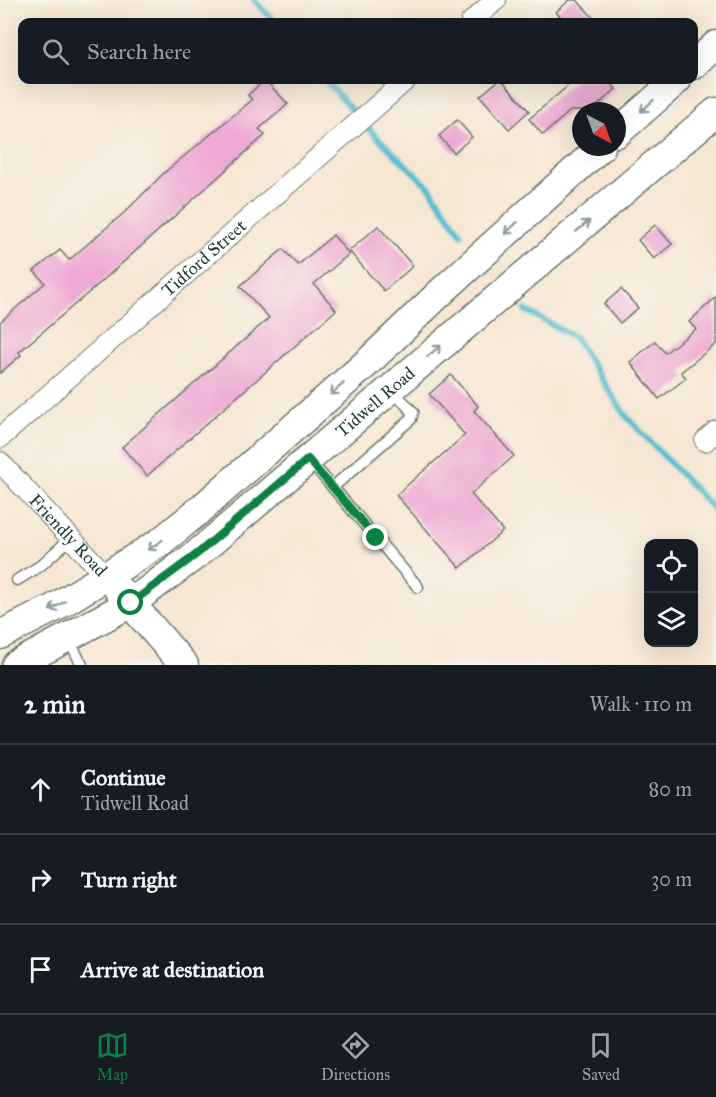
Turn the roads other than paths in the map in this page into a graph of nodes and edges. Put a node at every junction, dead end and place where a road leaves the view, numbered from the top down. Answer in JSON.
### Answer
{"nodes":[{"id":1,"x":496,"y":0,"type":"edge"},
{"id":2,"x":476,"y":18,"type":"edge"},
{"id":3,"x":716,"y":45,"type":"edge"},
{"id":4,"x":698,"y":61,"type":"edge"},
{"id":5,"x":401,"y":84,"type":"edge"},
{"id":6,"x":672,"y":84,"type":"edge"},
{"id":7,"x":716,"y":112,"type":"edge"},
{"id":8,"x":626,"y":125,"type":"edge"},
{"id":9,"x":592,"y":156,"type":"edge"},
{"id":10,"x":367,"y":363,"type":"junction"},
{"id":11,"x":389,"y":388,"type":"junction"},
{"id":12,"x":0,"y":438,"type":"edge"},
{"id":13,"x":308,"y":459,"type":"junction"},
{"id":14,"x":0,"y":462,"type":"edge"},
{"id":15,"x":333,"y":487,"type":"junction"},
{"id":16,"x":71,"y":538,"type":"junction"},
{"id":17,"x":106,"y":576,"type":"junction"},
{"id":18,"x":17,"y":580,"type":"dead end"},
{"id":19,"x":418,"y":587,"type":"dead end"},
{"id":20,"x":131,"y":603,"type":"junction"},
{"id":21,"x":0,"y":635,"type":"edge"},
{"id":22,"x":68,"y":638,"type":"junction"},
{"id":23,"x":16,"y":665,"type":"edge"},
{"id":24,"x":82,"y":665,"type":"edge"},
{"id":25,"x":184,"y":665,"type":"edge"}],
"edges":[{"from":1,"to":2,"type":"street"},
{"from":3,"to":4,"type":"main road"},
{"from":5,"to":12,"type":"street","name":"Tidford Street"},
{"from":6,"to":8,"type":"main road","one_way":true},
{"from":11,"to":7,"type":"main road","name":"Tidwell Road","one_way":true},
{"from":9,"to":10,"type":"main road","name":"Tidwell Road","one_way":true},
{"from":10,"to":11,"type":"main road"},
{"from":10,"to":17,"type":"main road","name":"Tidwell Road","one_way":true},
{"from":11,"to":13,"type":"main road","name":"Tidwell Road"},
{"from":11,"to":15,"type":"lane"},
{"from":13,"to":15,"type":"lane"},
{"from":13,"to":20,"type":"main road","name":"Tidwell Road"},
{"from":14,"to":16,"type":"street","name":"Friendly Road"},
{"from":15,"to":19,"type":"lane"},
{"from":16,"to":17,"type":"street","name":"Friendly Road"},
{"from":16,"to":18,"type":"lane"},
{"from":17,"to":20,"type":"main road","name":"Friendly Road"},
{"from":17,"to":21,"type":"main road","name":"Tidwell Road","one_way":true},
{"from":20,"to":22,"type":"main road","name":"Tidwell Road"},
{"from":20,"to":25,"type":"main road","name":"Friendly Road"},
{"from":22,"to":23,"type":"main road","name":"Tidwell Road"},
{"from":22,"to":24,"type":"lane"}]}
